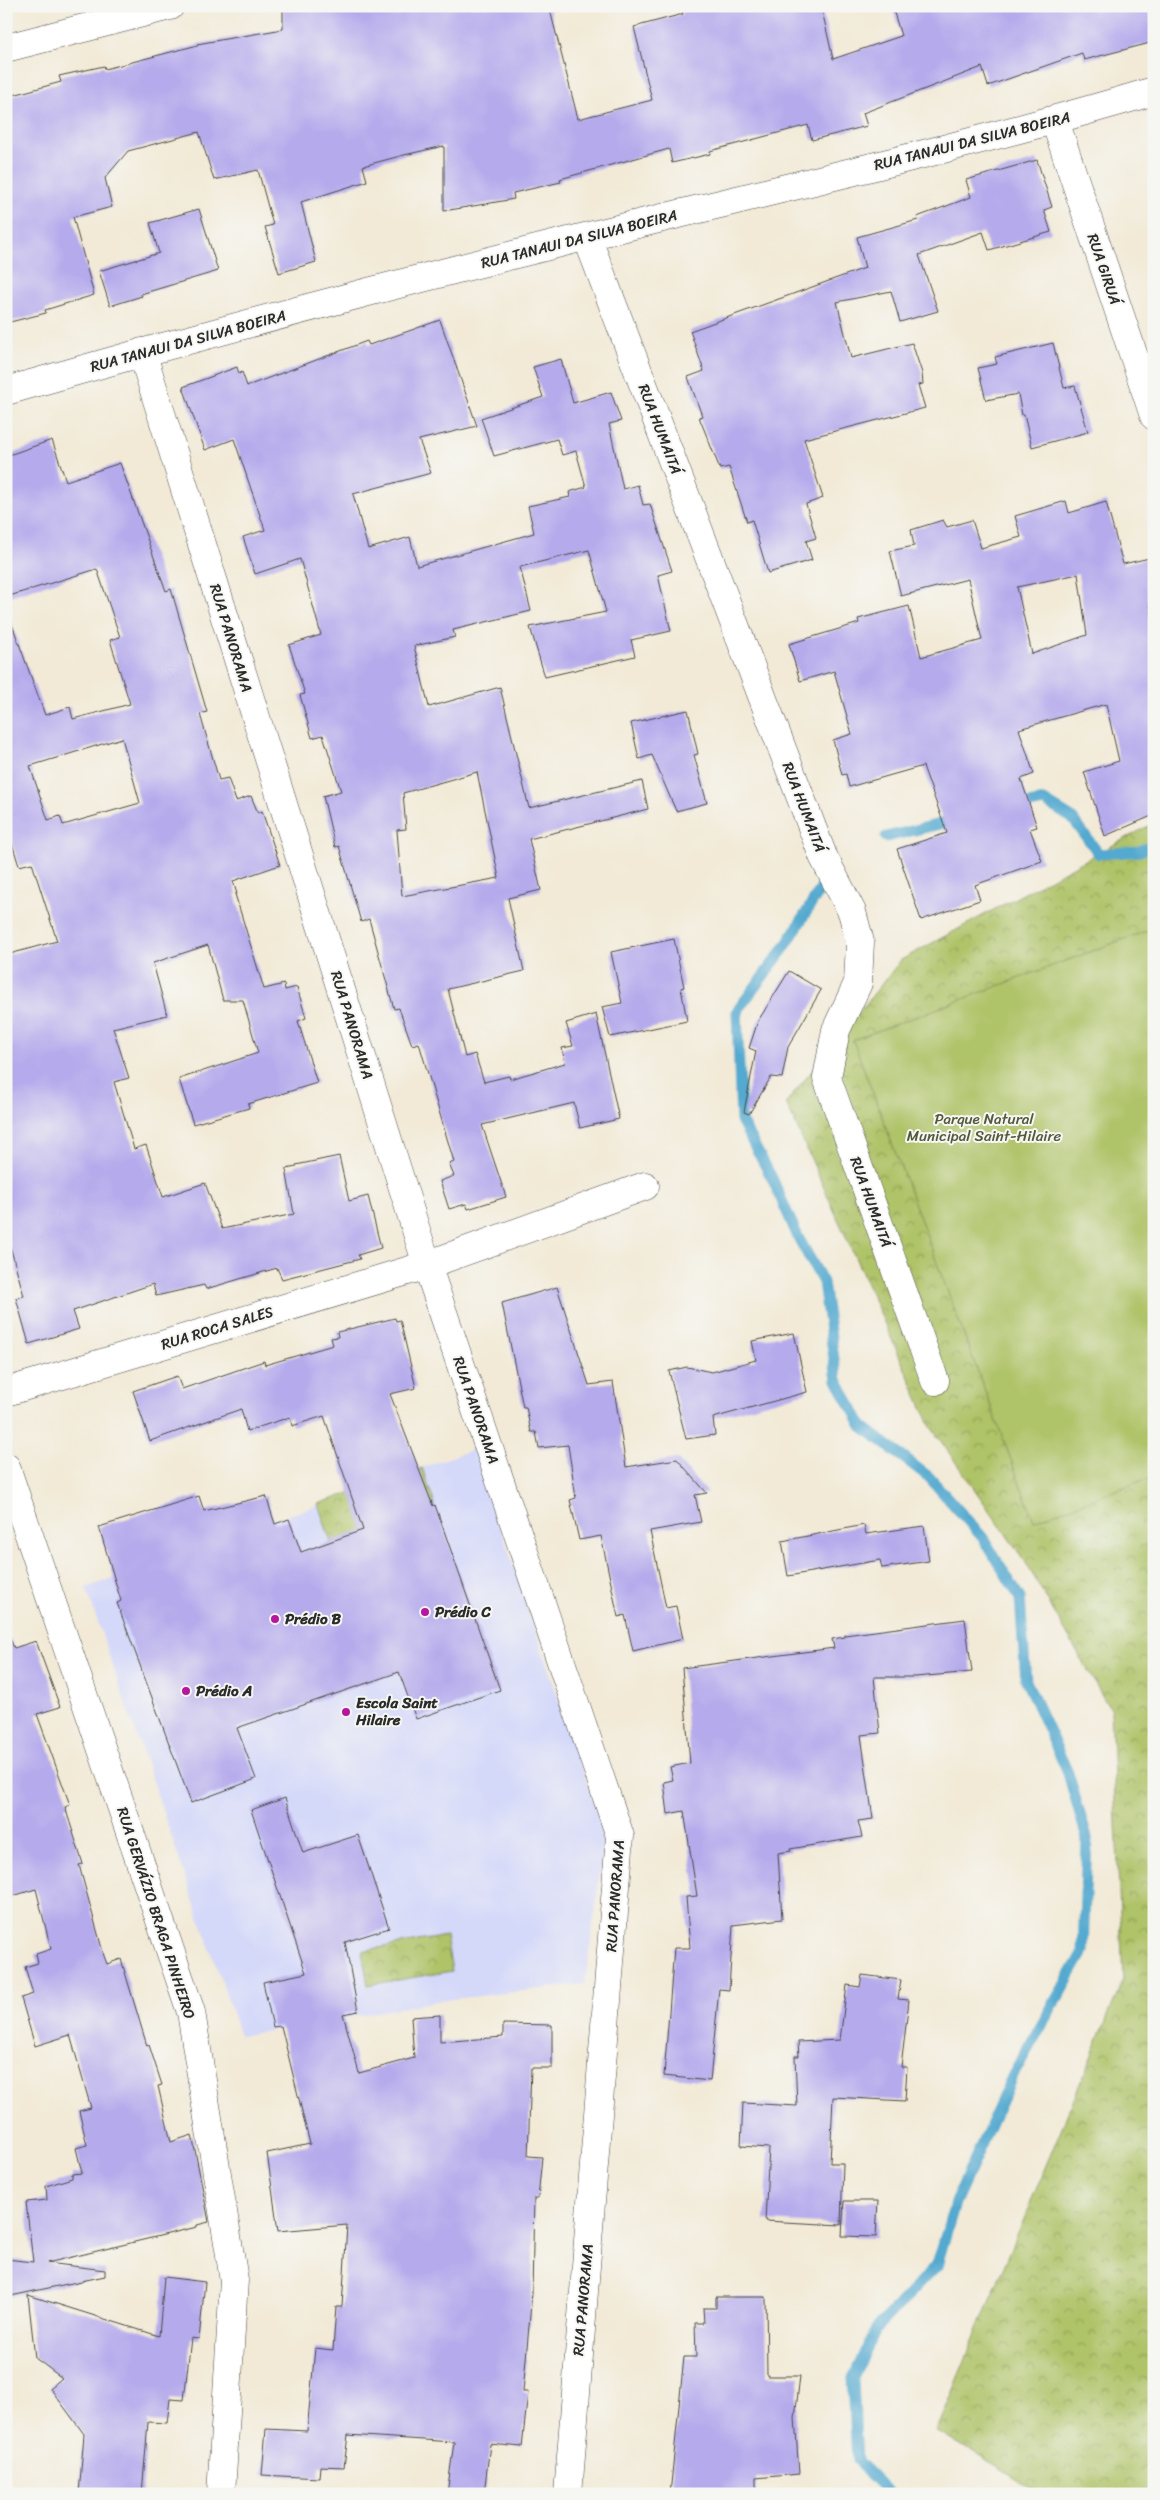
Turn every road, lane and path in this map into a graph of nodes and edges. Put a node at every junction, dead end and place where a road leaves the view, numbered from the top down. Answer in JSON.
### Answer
{"nodes":[{"id":1,"x":170,"y":6,"type":"edge"},
{"id":2,"x":6,"y":48,"type":"edge"},
{"id":3,"x":1154,"y":92,"type":"edge"},
{"id":4,"x":1054,"y":121,"type":"junction"},
{"id":5,"x":587,"y":236,"type":"junction"},
{"id":6,"x":142,"y":352,"type":"junction"},
{"id":7,"x":6,"y":391,"type":"edge"},
{"id":8,"x":1154,"y":416,"type":"edge"},
{"id":9,"x":645,"y":1186,"type":"dead end"},
{"id":10,"x":427,"y":1265,"type":"junction"},
{"id":11,"x":935,"y":1381,"type":"dead end"},
{"id":12,"x":6,"y":1392,"type":"edge"},
{"id":13,"x":6,"y":1467,"type":"edge"},
{"id":14,"x":222,"y":2494,"type":"edge"},
{"id":15,"x":568,"y":2494,"type":"edge"}],
"edges":[{"from":1,"to":2,"type":"street"},
{"from":3,"to":4,"type":"street","name":"RUA TANAUI DA SILVA BOEIRA"},
{"from":4,"to":5,"type":"street","name":"RUA TANAUI DA SILVA BOEIRA"},
{"from":4,"to":8,"type":"street","name":"RUA GIRUÁ"},
{"from":5,"to":6,"type":"street","name":"RUA TANAUI DA SILVA BOEIRA"},
{"from":5,"to":11,"type":"street","name":"RUA HUMAITÁ"},
{"from":6,"to":7,"type":"street","name":"RUA TANAUI DA SILVA BOEIRA"},
{"from":6,"to":10,"type":"street","name":"RUA PANORAMA"},
{"from":9,"to":10,"type":"street","name":"RUA ROCA SALES"},
{"from":10,"to":12,"type":"street","name":"RUA ROCA SALES"},
{"from":10,"to":15,"type":"street","name":"RUA PANORAMA"},
{"from":13,"to":14,"type":"street","name":"RUA GERVÁZIO BRAGA PINHEIRO"}]}
